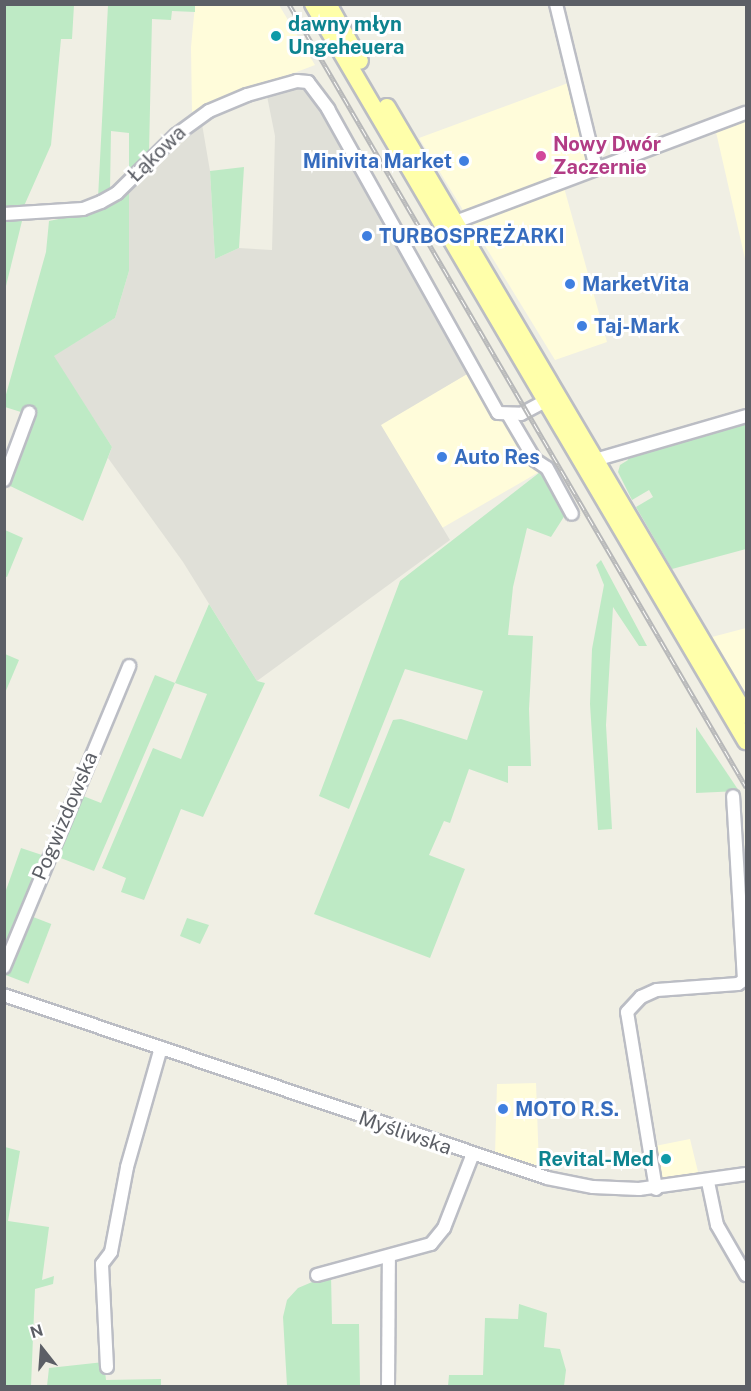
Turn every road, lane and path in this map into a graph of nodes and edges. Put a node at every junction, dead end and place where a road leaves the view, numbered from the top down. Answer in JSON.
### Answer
{"nodes":[{"id":1,"x":313,"y":4,"type":"edge"},
{"id":2,"x":328,"y":4,"type":"edge"},
{"id":3,"x":556,"y":4,"type":"edge"},
{"id":4,"x":354,"y":62,"type":"junction"},
{"id":5,"x":747,"y":113,"type":"edge"},
{"id":6,"x":596,"y":168,"type":"junction"},
{"id":7,"x":4,"y":214,"type":"edge"},
{"id":8,"x":449,"y":225,"type":"junction"},
{"id":9,"x":544,"y":402,"type":"junction"},
{"id":10,"x":29,"y":413,"type":"dead end"},
{"id":11,"x":509,"y":416,"type":"junction"},
{"id":12,"x":747,"y":416,"type":"edge"},
{"id":13,"x":588,"y":462,"type":"junction"},
{"id":14,"x":4,"y":480,"type":"edge"},
{"id":15,"x":572,"y":514,"type":"dead end"},
{"id":16,"x":709,"y":664,"type":"junction"},
{"id":17,"x":129,"y":666,"type":"dead end"},
{"id":18,"x":747,"y":716,"type":"edge"},
{"id":19,"x":747,"y":741,"type":"edge"},
{"id":20,"x":733,"y":796,"type":"dead end"},
{"id":21,"x":4,"y":967,"type":"edge"},
{"id":22,"x":4,"y":995,"type":"edge"},
{"id":23,"x":161,"y":1048,"type":"junction"},
{"id":24,"x":472,"y":1156,"type":"junction"},
{"id":25,"x":747,"y":1174,"type":"edge"},
{"id":26,"x":708,"y":1182,"type":"junction"},
{"id":27,"x":656,"y":1189,"type":"junction"},
{"id":28,"x":389,"y":1257,"type":"junction"},
{"id":29,"x":317,"y":1275,"type":"dead end"},
{"id":30,"x":747,"y":1275,"type":"edge"},
{"id":31,"x":107,"y":1367,"type":"dead end"},
{"id":32,"x":388,"y":1386,"type":"edge"}],
"edges":[{"from":1,"to":4,"type":"main road"},
{"from":2,"to":4,"type":"main road"},
{"from":3,"to":6,"type":"street"},
{"from":4,"to":8,"type":"main road"},
{"from":5,"to":6,"type":"street"},
{"from":6,"to":8,"type":"street"},
{"from":7,"to":11,"type":"street","name":"Łąkowa"},
{"from":8,"to":9,"type":"main road"},
{"from":8,"to":13,"type":"main road"},
{"from":9,"to":11,"type":"street"},
{"from":9,"to":13,"type":"main road"},
{"from":10,"to":14,"type":"street"},
{"from":11,"to":15,"type":"street"},
{"from":12,"to":13,"type":"street"},
{"from":13,"to":16,"type":"main road"},
{"from":16,"to":18,"type":"main road"},
{"from":16,"to":19,"type":"main road"},
{"from":17,"to":21,"type":"street","name":"Pogwizdowska"},
{"from":20,"to":27,"type":"street"},
{"from":22,"to":23,"type":"street","name":"Myśliwska"},
{"from":23,"to":24,"type":"street","name":"Myśliwska"},
{"from":23,"to":31,"type":"street"},
{"from":24,"to":27,"type":"street","name":"Myśliwska"},
{"from":24,"to":28,"type":"street"},
{"from":25,"to":26,"type":"street","name":"Myśliwska"},
{"from":26,"to":27,"type":"street","name":"Myśliwska"},
{"from":26,"to":30,"type":"street"},
{"from":28,"to":29,"type":"street"},
{"from":28,"to":32,"type":"street"}]}
